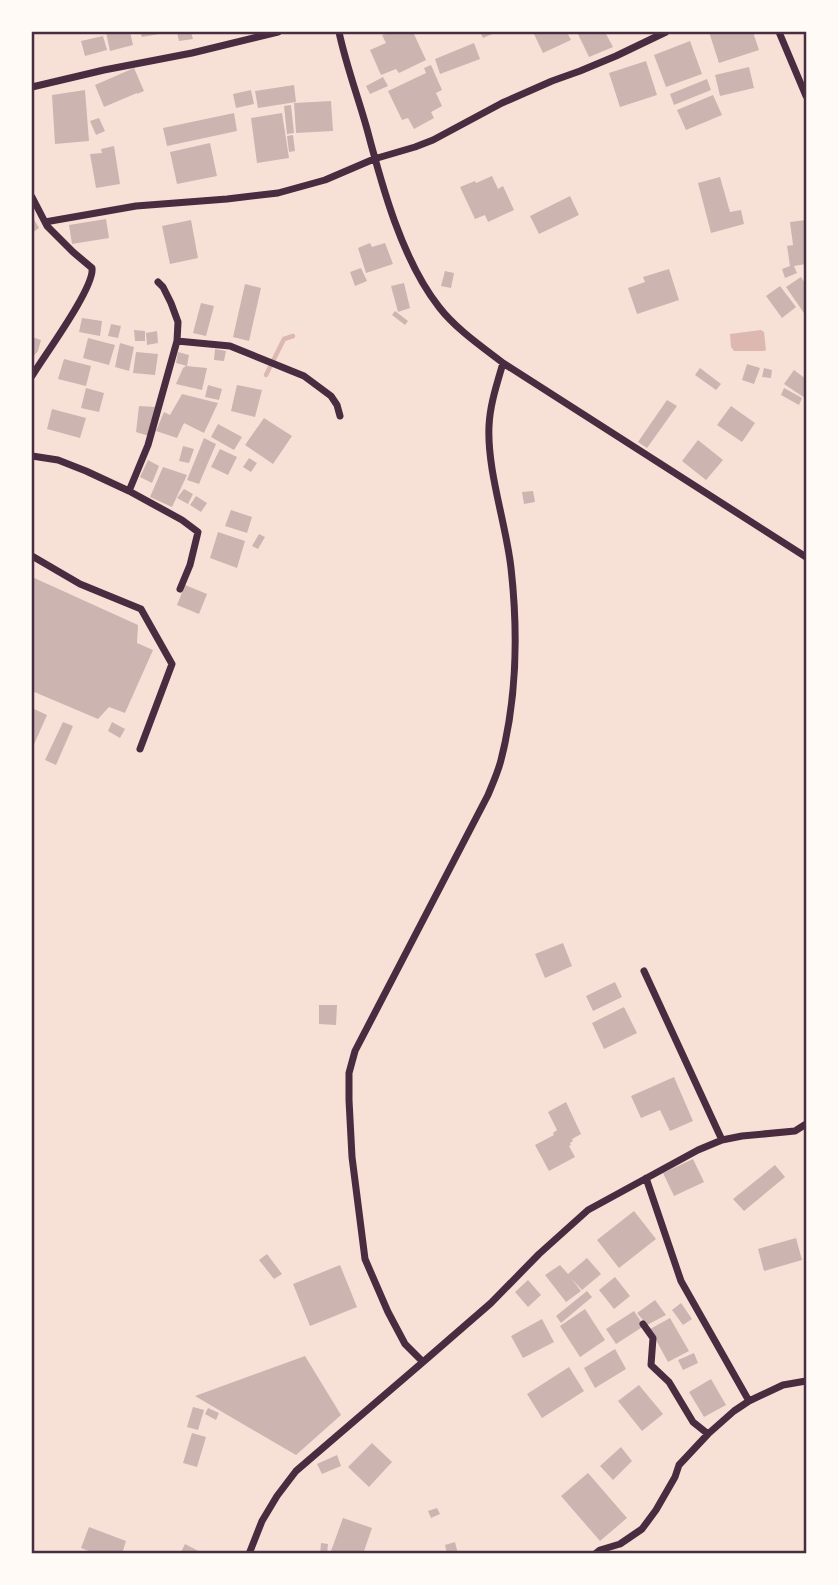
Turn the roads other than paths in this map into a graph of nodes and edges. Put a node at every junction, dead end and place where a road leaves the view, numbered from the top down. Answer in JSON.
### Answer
{"nodes":[{"id":1,"x":278,"y":32,"type":"edge"},
{"id":2,"x":339,"y":32,"type":"edge"},
{"id":3,"x":666,"y":32,"type":"edge"},
{"id":4,"x":779,"y":32,"type":"edge"},
{"id":5,"x":32,"y":87,"type":"edge"},
{"id":6,"x":807,"y":96,"type":"edge"},
{"id":7,"x":374,"y":159,"type":"junction"},
{"id":8,"x":32,"y":197,"type":"edge"},
{"id":9,"x":45,"y":222,"type":"junction"},
{"id":10,"x":158,"y":282,"type":"dead end"},
{"id":11,"x":177,"y":341,"type":"junction"},
{"id":12,"x":503,"y":363,"type":"junction"},
{"id":13,"x":32,"y":376,"type":"edge"},
{"id":14,"x":340,"y":416,"type":"dead end"},
{"id":15,"x":32,"y":456,"type":"edge"},
{"id":16,"x":129,"y":491,"type":"junction"},
{"id":17,"x":32,"y":555,"type":"edge"},
{"id":18,"x":807,"y":557,"type":"edge"},
{"id":19,"x":180,"y":589,"type":"dead end"},
{"id":20,"x":140,"y":749,"type":"dead end"},
{"id":21,"x":644,"y":971,"type":"dead end"},
{"id":22,"x":807,"y":1124,"type":"edge"},
{"id":23,"x":722,"y":1140,"type":"junction"},
{"id":24,"x":646,"y":1178,"type":"junction"},
{"id":25,"x":643,"y":1324,"type":"dead end"},
{"id":26,"x":423,"y":1362,"type":"junction"},
{"id":27,"x":807,"y":1381,"type":"edge"},
{"id":28,"x":749,"y":1401,"type":"junction"},
{"id":29,"x":708,"y":1434,"type":"junction"},
{"id":30,"x":249,"y":1553,"type":"edge"},
{"id":31,"x":595,"y":1553,"type":"edge"}],
"edges":[{"from":1,"to":5,"type":"street"},
{"from":2,"to":7,"type":"street"},
{"from":3,"to":7,"type":"street"},
{"from":4,"to":6,"type":"street"},
{"from":7,"to":9,"type":"street"},
{"from":7,"to":12,"type":"street"},
{"from":8,"to":9,"type":"street"},
{"from":9,"to":13,"type":"street"},
{"from":10,"to":11,"type":"street"},
{"from":11,"to":14,"type":"street"},
{"from":11,"to":16,"type":"street"},
{"from":12,"to":18,"type":"street"},
{"from":12,"to":26,"type":"street"},
{"from":15,"to":16,"type":"street"},
{"from":16,"to":19,"type":"street"},
{"from":17,"to":20,"type":"street"},
{"from":21,"to":23,"type":"street"},
{"from":22,"to":23,"type":"street"},
{"from":23,"to":24,"type":"street"},
{"from":24,"to":26,"type":"street"},
{"from":24,"to":28,"type":"street"},
{"from":25,"to":29,"type":"street"},
{"from":26,"to":30,"type":"street"},
{"from":27,"to":28,"type":"street"},
{"from":28,"to":29,"type":"street"},
{"from":29,"to":31,"type":"street"}]}
